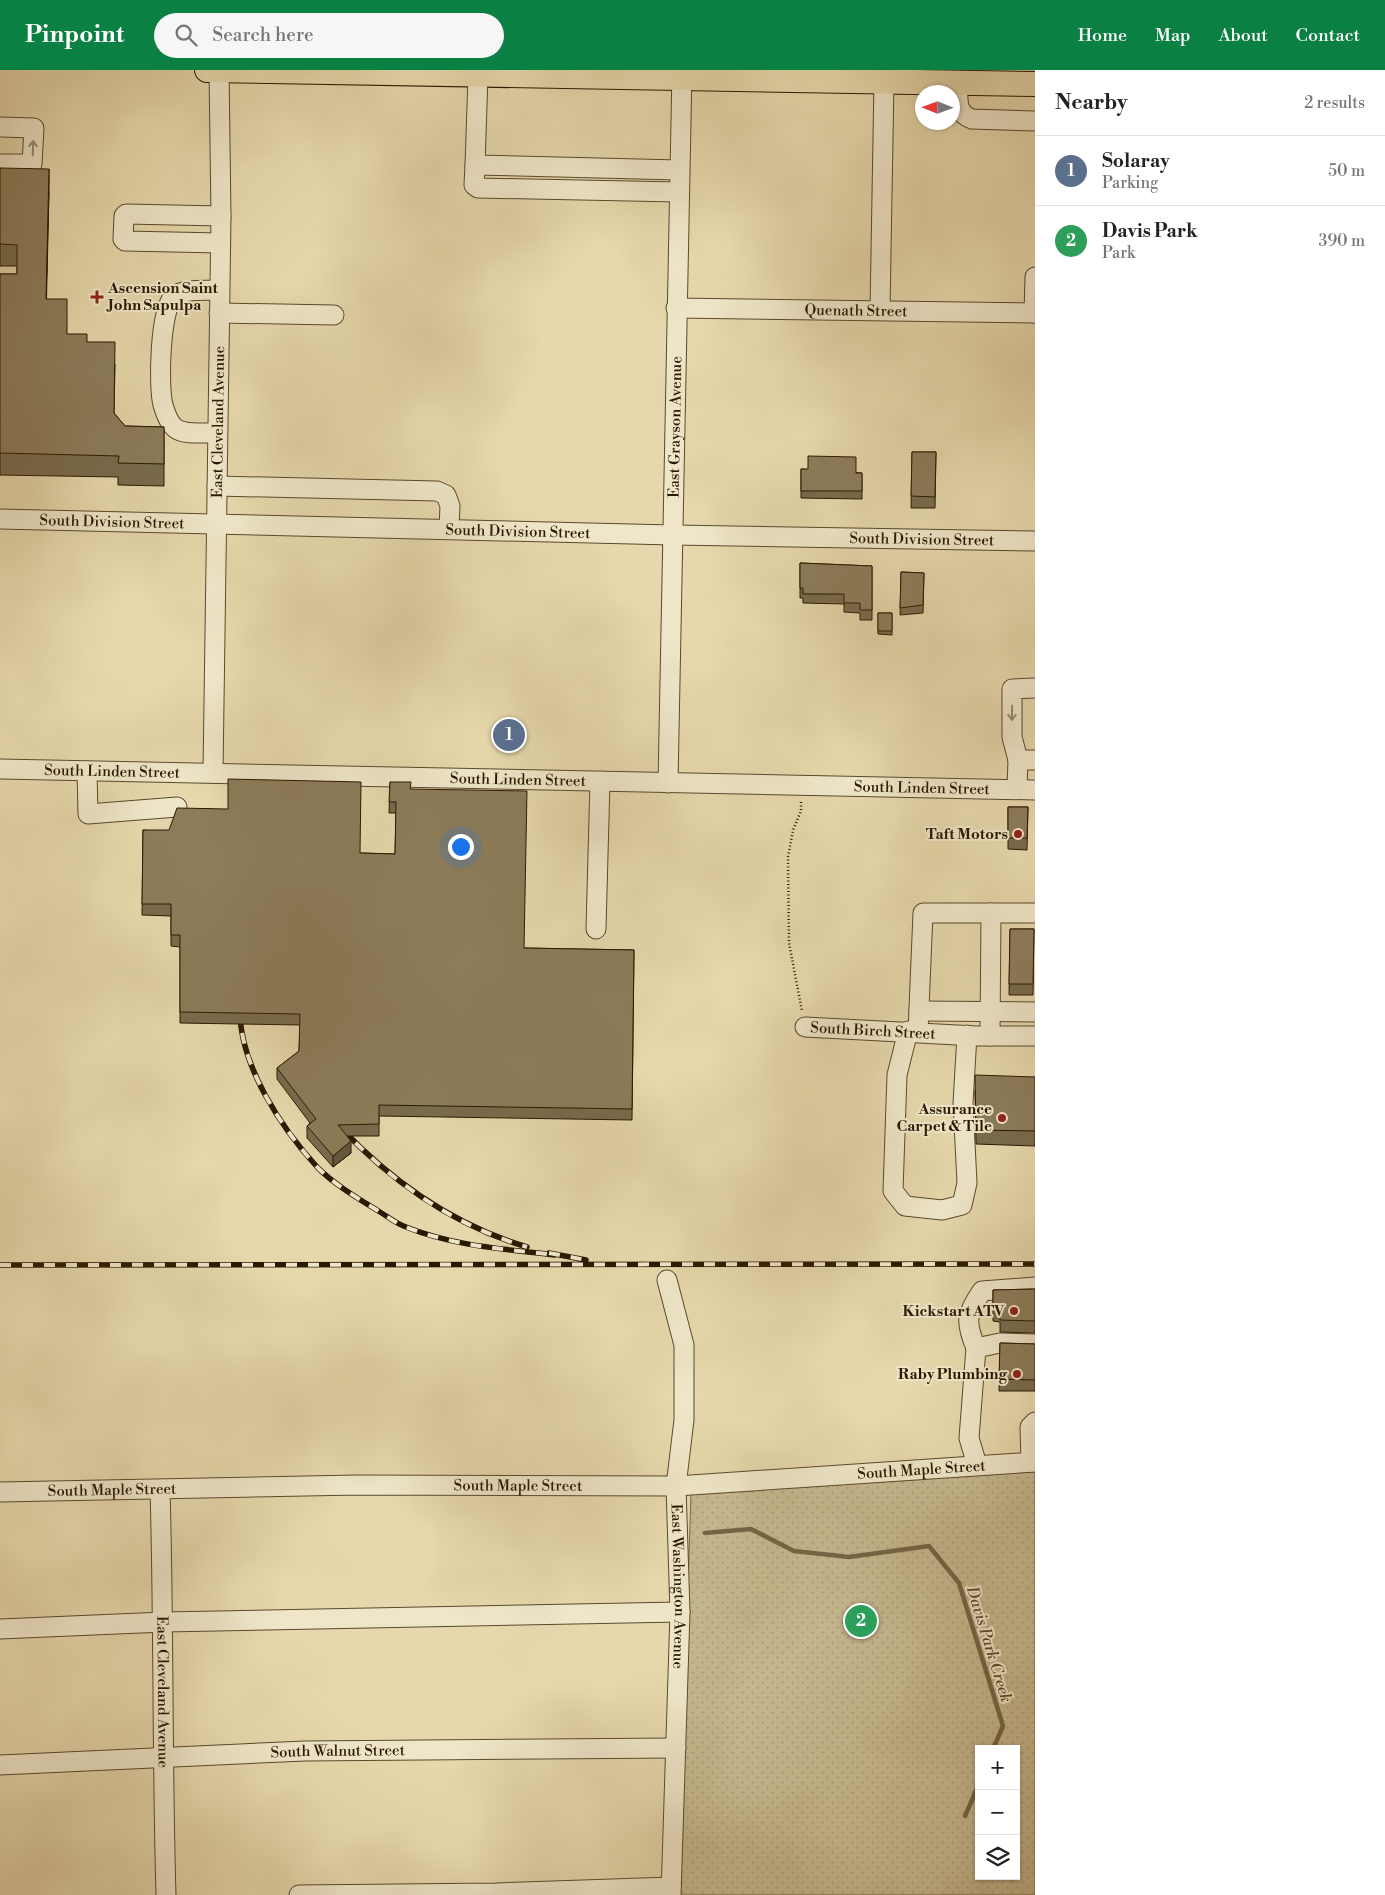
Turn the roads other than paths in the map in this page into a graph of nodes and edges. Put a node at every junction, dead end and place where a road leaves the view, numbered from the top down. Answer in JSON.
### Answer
{"nodes":[{"id":1,"x":207,"y":70,"type":"edge"},
{"id":2,"x":219,"y":70,"type":"edge"},
{"id":3,"x":399,"y":72,"type":"edge"},
{"id":4,"x":437,"y":72,"type":"edge"},
{"id":5,"x":568,"y":74,"type":"edge"},
{"id":6,"x":682,"y":75,"type":"edge"},
{"id":7,"x":766,"y":75,"type":"edge"},
{"id":8,"x":478,"y":76,"type":"junction"},
{"id":9,"x":852,"y":76,"type":"edge"},
{"id":10,"x":985,"y":77,"type":"edge"},
{"id":11,"x":895,"y":78,"type":"edge"},
{"id":12,"x":950,"y":79,"type":"edge"},
{"id":13,"x":1023,"y":79,"type":"edge"},
{"id":14,"x":1035,"y":121,"type":"edge"},
{"id":15,"x":0,"y":128,"type":"edge"},
{"id":16,"x":0,"y":164,"type":"edge"},
{"id":17,"x":475,"y":165,"type":"junction"},
{"id":18,"x":679,"y":170,"type":"junction"},
{"id":19,"x":678,"y":192,"type":"junction"},
{"id":20,"x":221,"y":216,"type":"junction"},
{"id":21,"x":220,"y":243,"type":"junction"},
{"id":22,"x":1035,"y":277,"type":"edge"},
{"id":23,"x":219,"y":290,"type":"junction"},
{"id":24,"x":676,"y":308,"type":"junction"},
{"id":25,"x":880,"y":310,"type":"junction"},
{"id":26,"x":219,"y":313,"type":"junction"},
{"id":27,"x":1035,"y":313,"type":"edge"},
{"id":28,"x":334,"y":316,"type":"dead end"},
{"id":29,"x":217,"y":432,"type":"junction"},
{"id":30,"x":216,"y":486,"type":"junction"},
{"id":31,"x":0,"y":519,"type":"edge"},
{"id":32,"x":216,"y":523,"type":"junction"},
{"id":33,"x":449,"y":528,"type":"junction"},
{"id":34,"x":673,"y":535,"type":"junction"},
{"id":35,"x":1035,"y":541,"type":"edge"},
{"id":36,"x":1035,"y":688,"type":"edge"},
{"id":37,"x":1026,"y":760,"type":"edge"},
{"id":38,"x":0,"y":769,"type":"edge"},
{"id":39,"x":87,"y":771,"type":"junction"},
{"id":40,"x":213,"y":773,"type":"junction"},
{"id":41,"x":600,"y":781,"type":"junction"},
{"id":42,"x":668,"y":783,"type":"junction"},
{"id":43,"x":1026,"y":789,"type":"edge"},
{"id":44,"x":176,"y":807,"type":"edge"},
{"id":45,"x":991,"y":913,"type":"junction"},
{"id":46,"x":1035,"y":913,"type":"edge"},
{"id":47,"x":596,"y":929,"type":"dead end"},
{"id":48,"x":990,"y":1010,"type":"junction"},
{"id":49,"x":919,"y":1011,"type":"junction"},
{"id":50,"x":1035,"y":1012,"type":"edge"},
{"id":51,"x":805,"y":1027,"type":"road end"},
{"id":52,"x":913,"y":1031,"type":"junction"},
{"id":53,"x":967,"y":1035,"type":"junction"},
{"id":54,"x":990,"y":1036,"type":"junction"},
{"id":55,"x":1035,"y":1036,"type":"edge"},
{"id":56,"x":667,"y":1280,"type":"dead end"},
{"id":57,"x":1035,"y":1287,"type":"edge"},
{"id":58,"x":1035,"y":1344,"type":"edge"},
{"id":59,"x":976,"y":1348,"type":"junction"},
{"id":60,"x":1035,"y":1422,"type":"edge"},
{"id":61,"x":1033,"y":1462,"type":"edge"},
{"id":62,"x":977,"y":1465,"type":"junction"},
{"id":63,"x":676,"y":1486,"type":"junction"},
{"id":64,"x":160,"y":1490,"type":"junction"},
{"id":65,"x":0,"y":1492,"type":"edge"},
{"id":66,"x":680,"y":1612,"type":"junction"},
{"id":67,"x":164,"y":1622,"type":"junction"},
{"id":68,"x":0,"y":1629,"type":"edge"},
{"id":69,"x":676,"y":1748,"type":"junction"},
{"id":70,"x":163,"y":1758,"type":"junction"},
{"id":71,"x":0,"y":1765,"type":"edge"},
{"id":72,"x":671,"y":1891,"type":"edge"},
{"id":73,"x":166,"y":1895,"type":"edge"},
{"id":74,"x":299,"y":1895,"type":"edge"}],
"edges":[{"from":1,"to":2,"type":"main road"},
{"from":2,"to":3,"type":"main road"},
{"from":2,"to":20,"type":"street","name":"East Cleveland Avenue"},
{"from":3,"to":4,"type":"main road"},
{"from":4,"to":8,"type":"main road"},
{"from":5,"to":6,"type":"main road"},
{"from":5,"to":8,"type":"main road"},
{"from":6,"to":7,"type":"main road"},
{"from":6,"to":18,"type":"street","name":"East Grayson Avenue"},
{"from":7,"to":9,"type":"main road"},
{"from":8,"to":17,"type":"street"},
{"from":9,"to":11,"type":"main road"},
{"from":10,"to":12,"type":"main road"},
{"from":10,"to":13,"type":"main road"},
{"from":11,"to":12,"type":"main road"},
{"from":11,"to":25,"type":"street"},
{"from":12,"to":14,"type":"street"},
{"from":16,"to":15,"type":"street","one_way":true},
{"from":17,"to":18,"type":"street"},
{"from":17,"to":19,"type":"street"},
{"from":18,"to":19,"type":"street","name":"East Grayson Avenue"},
{"from":19,"to":24,"type":"street","name":"East Grayson Avenue"},
{"from":20,"to":21,"type":"street","name":"East Cleveland Avenue"},
{"from":20,"to":21,"type":"street"},
{"from":21,"to":23,"type":"street","name":"East Cleveland Avenue"},
{"from":22,"to":27,"type":"street"},
{"from":23,"to":26,"type":"street","name":"East Cleveland Avenue"},
{"from":23,"to":29,"type":"street"},
{"from":24,"to":25,"type":"street","name":"Quenath Street"},
{"from":24,"to":34,"type":"street","name":"East Grayson Avenue"},
{"from":25,"to":27,"type":"street","name":"Quenath Street"},
{"from":26,"to":28,"type":"street"},
{"from":26,"to":29,"type":"street","name":"East Cleveland Avenue"},
{"from":29,"to":30,"type":"street","name":"East Cleveland Avenue"},
{"from":30,"to":32,"type":"street","name":"East Cleveland Avenue"},
{"from":30,"to":33,"type":"street"},
{"from":31,"to":32,"type":"street","name":"South Division Street"},
{"from":32,"to":33,"type":"street","name":"South Division Street"},
{"from":32,"to":40,"type":"street","name":"East Cleveland Avenue"},
{"from":33,"to":34,"type":"street","name":"South Division Street"},
{"from":34,"to":35,"type":"street","name":"South Division Street"},
{"from":34,"to":42,"type":"street","name":"East Grayson Avenue"},
{"from":36,"to":37,"type":"street","one_way":true},
{"from":37,"to":43,"type":"street"},
{"from":38,"to":39,"type":"street","name":"South Linden Street"},
{"from":39,"to":40,"type":"street","name":"South Linden Street"},
{"from":39,"to":44,"type":"street"},
{"from":40,"to":41,"type":"street","name":"South Linden Street"},
{"from":41,"to":42,"type":"street","name":"South Linden Street"},
{"from":41,"to":47,"type":"street"},
{"from":42,"to":43,"type":"street","name":"South Linden Street"},
{"from":45,"to":46,"type":"street"},
{"from":45,"to":48,"type":"street"},
{"from":45,"to":49,"type":"street"},
{"from":48,"to":49,"type":"street"},
{"from":48,"to":50,"type":"street"},
{"from":48,"to":54,"type":"street"},
{"from":49,"to":52,"type":"street"},
{"from":51,"to":52,"type":"street","name":"South Birch Street"},
{"from":52,"to":53,"type":"street","name":"South Birch Street"},
{"from":52,"to":53,"type":"street"},
{"from":53,"to":54,"type":"street","name":"South Birch Street"},
{"from":54,"to":55,"type":"street","name":"South Birch Street"},
{"from":56,"to":63,"type":"street","name":"East Washington Avenue"},
{"from":57,"to":59,"type":"street"},
{"from":58,"to":59,"type":"street"},
{"from":59,"to":62,"type":"street"},
{"from":60,"to":61,"type":"street"},
{"from":61,"to":62,"type":"street","name":"South Maple Street"},
{"from":62,"to":63,"type":"street","name":"South Maple Street"},
{"from":63,"to":64,"type":"street","name":"South Maple Street"},
{"from":63,"to":66,"type":"street","name":"East Washington Avenue"},
{"from":64,"to":65,"type":"street","name":"South Maple Street"},
{"from":64,"to":67,"type":"street","name":"East Cleveland Avenue"},
{"from":66,"to":67,"type":"street"},
{"from":66,"to":69,"type":"street","name":"East Washington Avenue"},
{"from":67,"to":68,"type":"street"},
{"from":67,"to":70,"type":"street","name":"East Cleveland Avenue"},
{"from":69,"to":70,"type":"street","name":"South Walnut Street"},
{"from":69,"to":72,"type":"street","name":"East Washington Avenue"},
{"from":70,"to":71,"type":"street","name":"South Walnut Street"},
{"from":70,"to":73,"type":"street","name":"East Cleveland Avenue"},
{"from":72,"to":74,"type":"street"}]}
